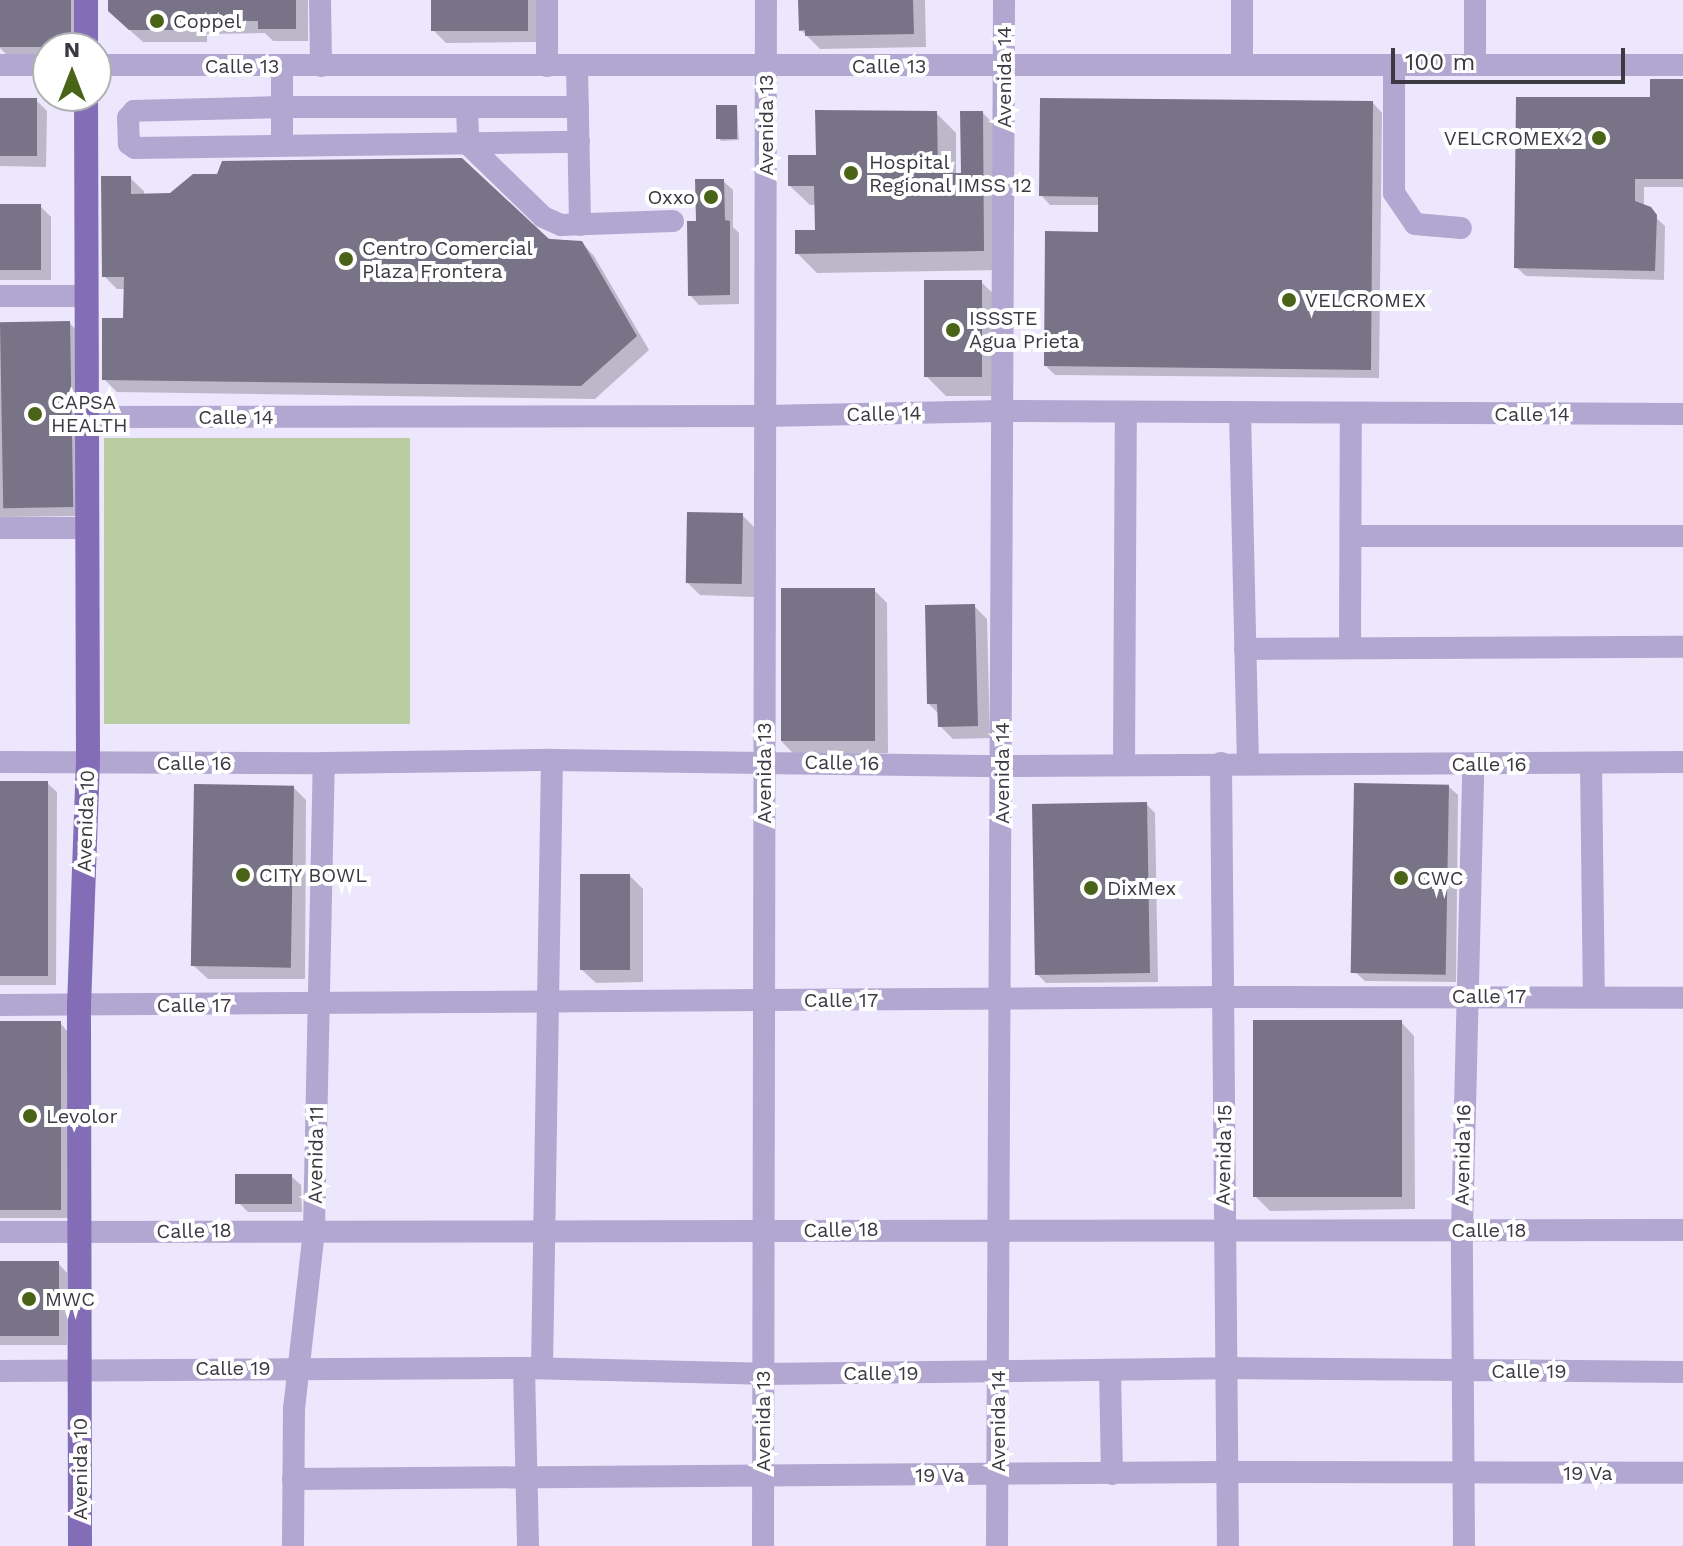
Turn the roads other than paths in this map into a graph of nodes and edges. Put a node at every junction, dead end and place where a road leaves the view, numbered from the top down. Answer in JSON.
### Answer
{"nodes":[{"id":1,"x":86,"y":0,"type":"edge"},
{"id":2,"x":320,"y":0,"type":"edge"},
{"id":3,"x":547,"y":0,"type":"edge"},
{"id":4,"x":766,"y":0,"type":"edge"},
{"id":5,"x":1004,"y":0,"type":"edge"},
{"id":6,"x":1242,"y":0,"type":"edge"},
{"id":7,"x":1475,"y":0,"type":"edge"},
{"id":8,"x":86,"y":32,"type":"edge"},
{"id":9,"x":0,"y":65,"type":"edge"},
{"id":10,"x":32,"y":65,"type":"edge"},
{"id":11,"x":112,"y":65,"type":"edge"},
{"id":12,"x":1242,"y":65,"type":"junction"},
{"id":13,"x":1394,"y":65,"type":"junction"},
{"id":14,"x":1475,"y":65,"type":"junction"},
{"id":15,"x":1683,"y":65,"type":"edge"},
{"id":16,"x":282,"y":66,"type":"junction"},
{"id":17,"x":321,"y":66,"type":"junction"},
{"id":18,"x":547,"y":66,"type":"junction"},
{"id":19,"x":577,"y":66,"type":"junction"},
{"id":20,"x":767,"y":66,"type":"junction"},
{"id":21,"x":1004,"y":66,"type":"junction"},
{"id":22,"x":282,"y":107,"type":"junction"},
{"id":23,"x":467,"y":107,"type":"junction"},
{"id":24,"x":578,"y":107,"type":"junction"},
{"id":25,"x":86,"y":112,"type":"edge"},
{"id":26,"x":579,"y":142,"type":"junction"},
{"id":27,"x":282,"y":144,"type":"junction"},
{"id":28,"x":468,"y":144,"type":"junction"},
{"id":29,"x":673,"y":221,"type":"dead end"},
{"id":30,"x":580,"y":225,"type":"junction"},
{"id":31,"x":1461,"y":228,"type":"dead end"},
{"id":32,"x":0,"y":296,"type":"edge"},
{"id":33,"x":85,"y":296,"type":"junction"},
{"id":34,"x":1002,"y":411,"type":"junction"},
{"id":35,"x":1126,"y":412,"type":"junction"},
{"id":36,"x":1240,"y":412,"type":"junction"},
{"id":37,"x":1351,"y":413,"type":"junction"},
{"id":38,"x":1683,"y":414,"type":"edge"},
{"id":39,"x":765,"y":416,"type":"junction"},
{"id":40,"x":85,"y":417,"type":"junction"},
{"id":41,"x":0,"y":528,"type":"edge"},
{"id":42,"x":86,"y":528,"type":"junction"},
{"id":43,"x":1351,"y":536,"type":"junction"},
{"id":44,"x":1683,"y":536,"type":"edge"},
{"id":45,"x":1683,"y":647,"type":"edge"},
{"id":46,"x":1350,"y":648,"type":"junction"},
{"id":47,"x":1245,"y":649,"type":"junction"},
{"id":48,"x":552,"y":760,"type":"junction"},
{"id":49,"x":0,"y":762,"type":"edge"},
{"id":50,"x":88,"y":762,"type":"junction"},
{"id":51,"x":764,"y":762,"type":"junction"},
{"id":52,"x":1248,"y":762,"type":"junction"},
{"id":53,"x":1683,"y":762,"type":"edge"},
{"id":54,"x":324,"y":763,"type":"junction"},
{"id":55,"x":1221,"y":763,"type":"junction"},
{"id":56,"x":1591,"y":763,"type":"junction"},
{"id":57,"x":1473,"y":764,"type":"junction"},
{"id":58,"x":1124,"y":765,"type":"junction"},
{"id":59,"x":1002,"y":766,"type":"junction"},
{"id":60,"x":1466,"y":996,"type":"junction"},
{"id":61,"x":1226,"y":997,"type":"junction"},
{"id":62,"x":1594,"y":997,"type":"junction"},
{"id":63,"x":1683,"y":998,"type":"edge"},
{"id":64,"x":1000,"y":999,"type":"junction"},
{"id":65,"x":764,"y":1001,"type":"junction"},
{"id":66,"x":550,"y":1004,"type":"junction"},
{"id":67,"x":0,"y":1005,"type":"edge"},
{"id":68,"x":320,"y":1005,"type":"junction"},
{"id":69,"x":79,"y":1006,"type":"junction"},
{"id":70,"x":999,"y":1228,"type":"junction"},
{"id":71,"x":1223,"y":1228,"type":"junction"},
{"id":72,"x":314,"y":1230,"type":"junction"},
{"id":73,"x":545,"y":1230,"type":"junction"},
{"id":74,"x":1462,"y":1230,"type":"junction"},
{"id":75,"x":1683,"y":1230,"type":"edge"},
{"id":76,"x":763,"y":1231,"type":"junction"},
{"id":77,"x":0,"y":1232,"type":"edge"},
{"id":78,"x":78,"y":1232,"type":"junction"},
{"id":79,"x":298,"y":1368,"type":"junction"},
{"id":80,"x":533,"y":1368,"type":"junction"},
{"id":81,"x":1226,"y":1368,"type":"junction"},
{"id":82,"x":79,"y":1369,"type":"junction"},
{"id":83,"x":1110,"y":1370,"type":"junction"},
{"id":84,"x":0,"y":1371,"type":"edge"},
{"id":85,"x":1462,"y":1371,"type":"junction"},
{"id":86,"x":1683,"y":1372,"type":"edge"},
{"id":87,"x":998,"y":1373,"type":"junction"},
{"id":88,"x":763,"y":1374,"type":"junction"},
{"id":89,"x":1227,"y":1472,"type":"junction"},
{"id":90,"x":1683,"y":1473,"type":"edge"},
{"id":91,"x":1112,"y":1474,"type":"junction"},
{"id":92,"x":1464,"y":1474,"type":"junction"},
{"id":93,"x":998,"y":1475,"type":"junction"},
{"id":94,"x":763,"y":1477,"type":"junction"},
{"id":95,"x":293,"y":1479,"type":"junction"},
{"id":96,"x":526,"y":1479,"type":"junction"},
{"id":97,"x":80,"y":1546,"type":"edge"},
{"id":98,"x":293,"y":1546,"type":"edge"},
{"id":99,"x":528,"y":1546,"type":"edge"},
{"id":100,"x":763,"y":1546,"type":"edge"},
{"id":101,"x":997,"y":1546,"type":"edge"},
{"id":102,"x":1228,"y":1546,"type":"edge"},
{"id":103,"x":1464,"y":1546,"type":"edge"}],
"edges":[{"from":1,"to":8,"type":"main road"},
{"from":2,"to":17,"type":"street"},
{"from":3,"to":18,"type":"street"},
{"from":4,"to":20,"type":"street","name":"Avenida 13"},
{"from":5,"to":21,"type":"street","name":"Avenida 14"},
{"from":6,"to":12,"type":"street"},
{"from":7,"to":14,"type":"street"},
{"from":9,"to":10,"type":"street"},
{"from":11,"to":16,"type":"street","name":"Calle 13"},
{"from":12,"to":13,"type":"street","name":"Calle 13"},
{"from":12,"to":21,"type":"street","name":"Calle 13"},
{"from":13,"to":14,"type":"street","name":"Calle 13"},
{"from":13,"to":31,"type":"street"},
{"from":14,"to":15,"type":"street","name":"Calle 13"},
{"from":16,"to":17,"type":"street","name":"Calle 13"},
{"from":16,"to":22,"type":"street"},
{"from":17,"to":18,"type":"street","name":"Calle 13"},
{"from":18,"to":19,"type":"street","name":"Calle 13"},
{"from":19,"to":20,"type":"street","name":"Calle 13"},
{"from":19,"to":24,"type":"street"},
{"from":20,"to":21,"type":"street","name":"Calle 13"},
{"from":20,"to":39,"type":"street","name":"Avenida 13"},
{"from":21,"to":34,"type":"street","name":"Avenida 14"},
{"from":22,"to":23,"type":"street"},
{"from":22,"to":27,"type":"street"},
{"from":22,"to":27,"type":"street"},
{"from":23,"to":24,"type":"street"},
{"from":23,"to":28,"type":"street"},
{"from":24,"to":26,"type":"street"},
{"from":25,"to":33,"type":"main road","name":"Avenida 10"},
{"from":26,"to":28,"type":"street"},
{"from":26,"to":30,"type":"street"},
{"from":27,"to":28,"type":"street"},
{"from":28,"to":30,"type":"street"},
{"from":29,"to":30,"type":"street"},
{"from":32,"to":33,"type":"street"},
{"from":33,"to":40,"type":"main road","name":"Avenida 10"},
{"from":34,"to":35,"type":"street","name":"Calle 14"},
{"from":34,"to":39,"type":"street","name":"Calle 14"},
{"from":34,"to":59,"type":"street","name":"Avenida 14"},
{"from":35,"to":36,"type":"street","name":"Calle 14"},
{"from":35,"to":58,"type":"street"},
{"from":36,"to":37,"type":"street","name":"Calle 14"},
{"from":36,"to":47,"type":"street"},
{"from":37,"to":38,"type":"street","name":"Calle 14"},
{"from":37,"to":43,"type":"street"},
{"from":39,"to":40,"type":"street","name":"Calle 14"},
{"from":39,"to":51,"type":"street","name":"Avenida 13"},
{"from":40,"to":42,"type":"main road","name":"Avenida 10"},
{"from":41,"to":42,"type":"street"},
{"from":42,"to":50,"type":"main road","name":"Avenida 10"},
{"from":43,"to":44,"type":"street"},
{"from":43,"to":46,"type":"street"},
{"from":45,"to":46,"type":"street"},
{"from":46,"to":47,"type":"street"},
{"from":47,"to":52,"type":"street"},
{"from":48,"to":51,"type":"street","name":"Calle 16"},
{"from":48,"to":54,"type":"street","name":"Calle 16"},
{"from":48,"to":66,"type":"street"},
{"from":49,"to":50,"type":"street","name":"Calle 16"},
{"from":50,"to":54,"type":"street","name":"Calle 16"},
{"from":50,"to":69,"type":"main road","name":"Avenida 10"},
{"from":51,"to":59,"type":"street","name":"Calle 16"},
{"from":51,"to":65,"type":"street","name":"Avenida 13"},
{"from":52,"to":55,"type":"street","name":"Calle 16"},
{"from":52,"to":57,"type":"street","name":"Calle 16"},
{"from":53,"to":56,"type":"street","name":"Calle 16"},
{"from":54,"to":68,"type":"street","name":"Avenida 11"},
{"from":55,"to":58,"type":"street","name":"Calle 16"},
{"from":55,"to":61,"type":"street","name":"Avenida 15"},
{"from":56,"to":57,"type":"street","name":"Calle 16"},
{"from":56,"to":62,"type":"street"},
{"from":57,"to":60,"type":"street","name":"Avenida 16"},
{"from":58,"to":59,"type":"street","name":"Calle 16"},
{"from":59,"to":64,"type":"street","name":"Avenida 14"},
{"from":60,"to":61,"type":"street","name":"Calle 17"},
{"from":60,"to":62,"type":"street","name":"Calle 17"},
{"from":60,"to":74,"type":"street","name":"Avenida 16"},
{"from":61,"to":64,"type":"street","name":"Calle 17"},
{"from":61,"to":71,"type":"street","name":"Avenida 15"},
{"from":62,"to":63,"type":"street","name":"Calle 17"},
{"from":64,"to":65,"type":"street","name":"Calle 17"},
{"from":64,"to":70,"type":"street","name":"Avenida 14"},
{"from":65,"to":66,"type":"street","name":"Calle 17"},
{"from":65,"to":76,"type":"street","name":"Avenida 13"},
{"from":66,"to":68,"type":"street","name":"Calle 17"},
{"from":66,"to":73,"type":"street"},
{"from":67,"to":69,"type":"street","name":"Calle 17"},
{"from":68,"to":69,"type":"street","name":"Calle 17"},
{"from":68,"to":72,"type":"street","name":"Avenida 11"},
{"from":69,"to":78,"type":"main road","name":"Avenida 10"},
{"from":70,"to":71,"type":"street","name":"Calle 18"},
{"from":70,"to":76,"type":"street","name":"Calle 18"},
{"from":70,"to":87,"type":"street","name":"Avenida 14"},
{"from":71,"to":74,"type":"street","name":"Calle 18"},
{"from":71,"to":81,"type":"street","name":"Avenida 15"},
{"from":72,"to":73,"type":"street","name":"Calle 18"},
{"from":72,"to":78,"type":"street","name":"Calle 18"},
{"from":72,"to":79,"type":"street","name":"Avenida 11"},
{"from":73,"to":76,"type":"street","name":"Calle 18"},
{"from":73,"to":80,"type":"street"},
{"from":74,"to":75,"type":"street","name":"Calle 18"},
{"from":74,"to":85,"type":"street","name":"Avenida 16"},
{"from":76,"to":88,"type":"street","name":"Avenida 13"},
{"from":77,"to":78,"type":"street","name":"Calle 18"},
{"from":78,"to":82,"type":"main road","name":"Avenida 10"},
{"from":79,"to":80,"type":"street","name":"Calle 19"},
{"from":79,"to":82,"type":"street","name":"Calle 19"},
{"from":79,"to":95,"type":"street","name":"Avenida 11"},
{"from":80,"to":88,"type":"street","name":"Calle 19"},
{"from":80,"to":96,"type":"street"},
{"from":81,"to":83,"type":"street","name":"Calle 19"},
{"from":81,"to":85,"type":"street","name":"Calle 19"},
{"from":81,"to":89,"type":"street","name":"Avenida 15"},
{"from":82,"to":84,"type":"street","name":"Calle 19"},
{"from":82,"to":97,"type":"main road","name":"Avenida 10"},
{"from":83,"to":87,"type":"street","name":"Calle 19"},
{"from":83,"to":91,"type":"street"},
{"from":85,"to":86,"type":"street","name":"Calle 19"},
{"from":85,"to":92,"type":"street","name":"Avenida 16"},
{"from":87,"to":88,"type":"street","name":"Calle 19"},
{"from":87,"to":93,"type":"street","name":"Avenida 14"},
{"from":88,"to":94,"type":"street","name":"Avenida 13"},
{"from":89,"to":91,"type":"street","name":"19 Va"},
{"from":89,"to":92,"type":"street","name":"19 Va"},
{"from":89,"to":102,"type":"street","name":"Avenida 15"},
{"from":90,"to":92,"type":"street","name":"19 Va"},
{"from":91,"to":93,"type":"street","name":"19 Va"},
{"from":92,"to":103,"type":"street","name":"Avenida 16"},
{"from":93,"to":94,"type":"street","name":"19 Va"},
{"from":93,"to":101,"type":"street","name":"Avenida 14"},
{"from":94,"to":96,"type":"street","name":"19 Va"},
{"from":94,"to":100,"type":"street","name":"Avenida 13"},
{"from":95,"to":96,"type":"street","name":"19 Va"},
{"from":95,"to":98,"type":"street","name":"Avenida 11"},
{"from":96,"to":99,"type":"street"}]}
